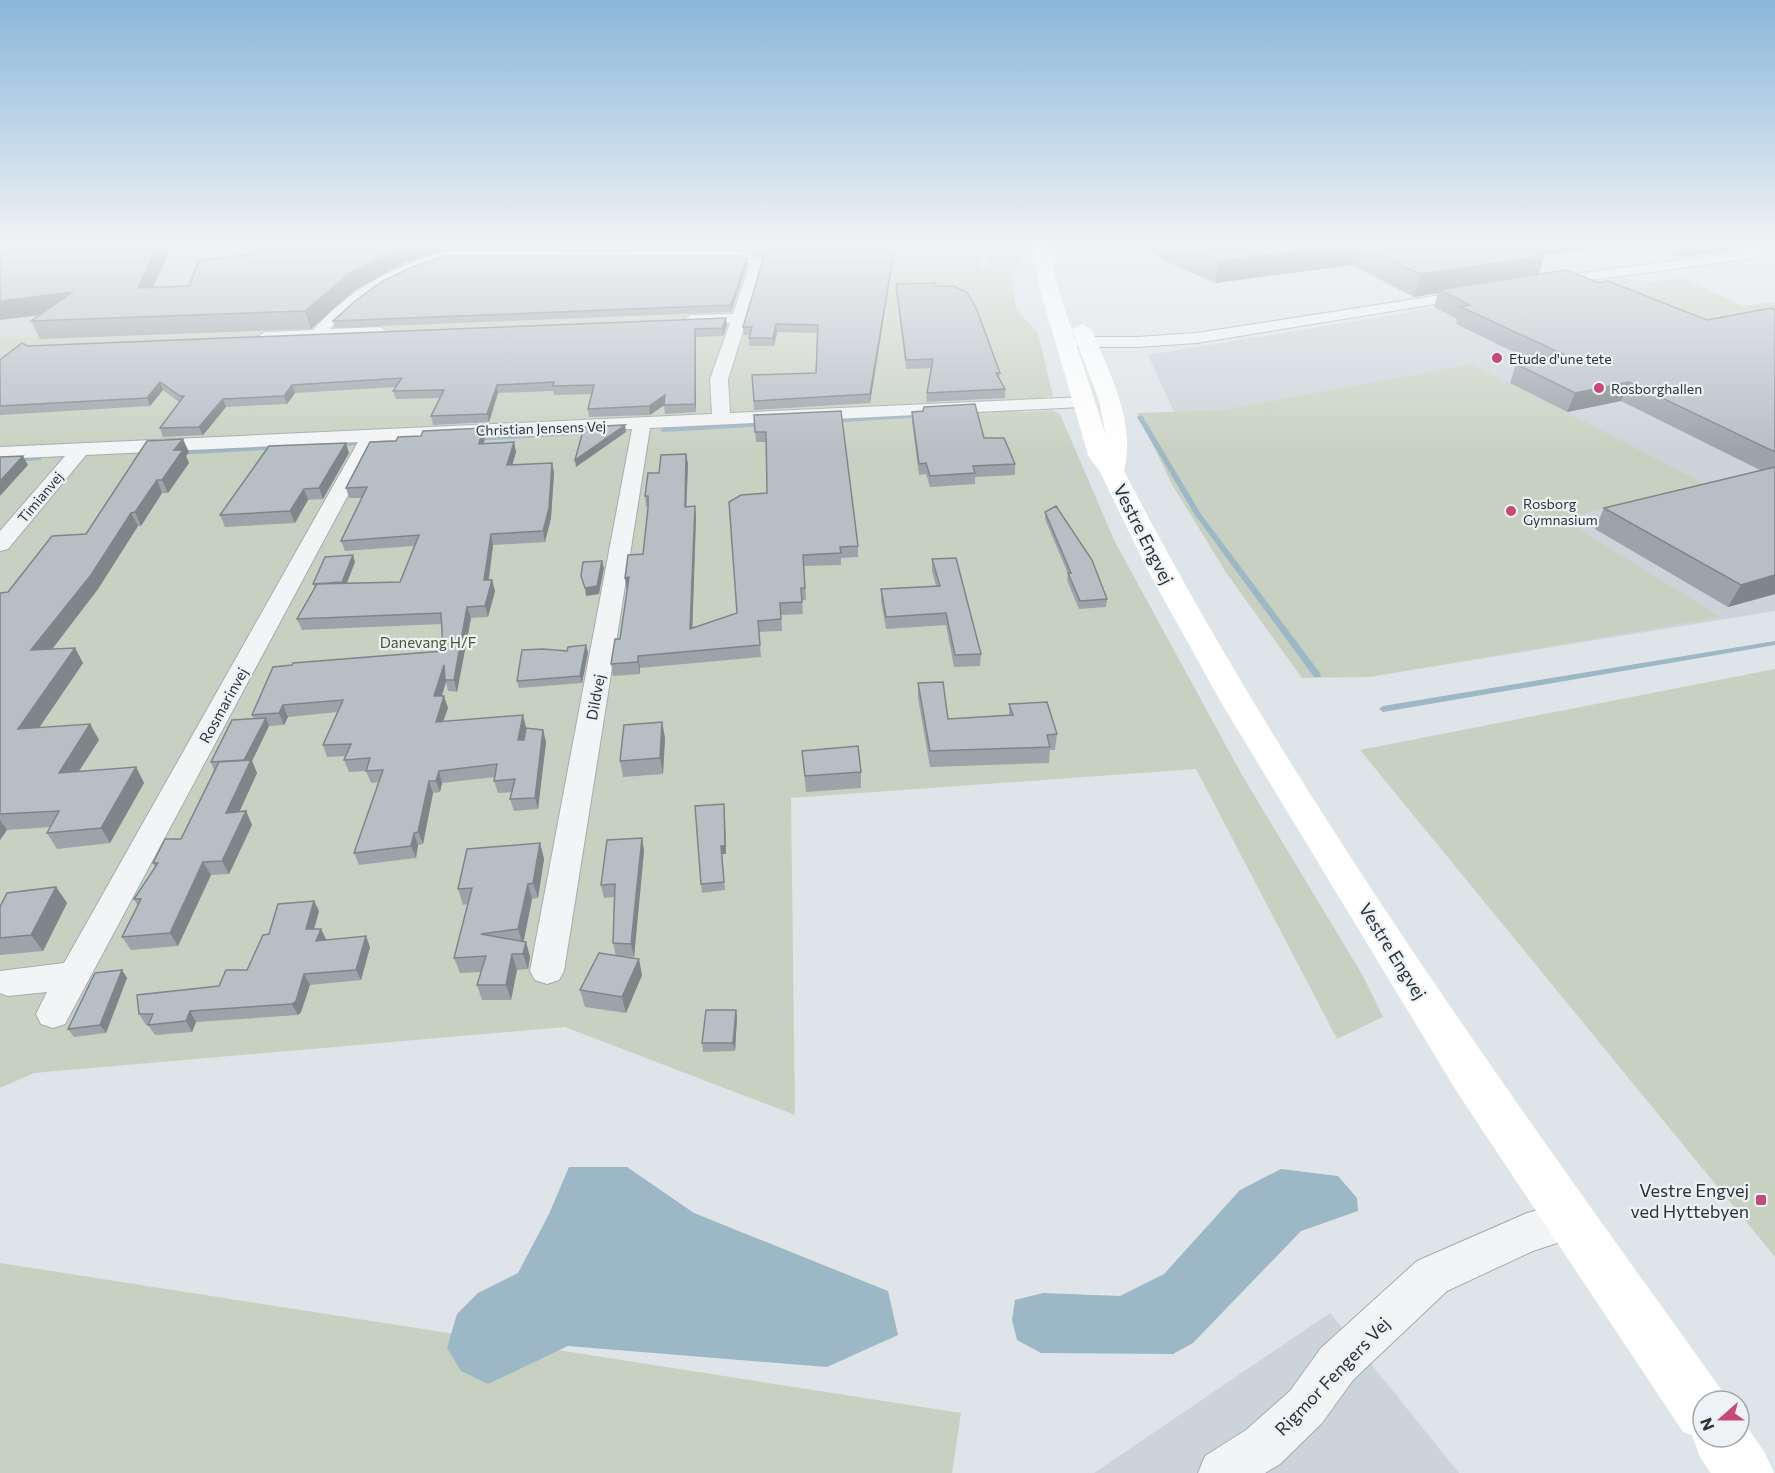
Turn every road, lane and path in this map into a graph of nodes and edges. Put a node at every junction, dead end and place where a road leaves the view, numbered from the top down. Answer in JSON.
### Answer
{"nodes":[{"id":1,"x":335,"y":314,"type":"edge"},
{"id":2,"x":740,"y":314,"type":"edge"},
{"id":3,"x":1062,"y":314,"type":"edge"},
{"id":4,"x":1076,"y":314,"type":"edge"},
{"id":5,"x":1348,"y":314,"type":"edge"},
{"id":6,"x":738,"y":318,"type":"junction"},
{"id":7,"x":678,"y":320,"type":"edge"},
{"id":8,"x":402,"y":331,"type":"edge"},
{"id":9,"x":318,"y":334,"type":"junction"},
{"id":10,"x":249,"y":337,"type":"edge"},
{"id":11,"x":1075,"y":342,"type":"junction"},
{"id":12,"x":1082,"y":402,"type":"junction"},
{"id":13,"x":721,"y":420,"type":"junction"},
{"id":14,"x":642,"y":423,"type":"junction"},
{"id":15,"x":371,"y":435,"type":"junction"},
{"id":16,"x":81,"y":449,"type":"junction"},
{"id":17,"x":0,"y":453,"type":"edge"},
{"id":18,"x":1112,"y":471,"type":"junction"},
{"id":19,"x":0,"y":544,"type":"edge"},
{"id":20,"x":547,"y":971,"type":"dead end"},
{"id":21,"x":74,"y":976,"type":"junction"},
{"id":22,"x":8,"y":982,"type":"dead end"},
{"id":23,"x":54,"y":1014,"type":"dead end"},
{"id":24,"x":1570,"y":1220,"type":"junction"},
{"id":25,"x":1691,"y":1395,"type":"edge"},
{"id":26,"x":1728,"y":1449,"type":"edge"},
{"id":27,"x":1222,"y":1473,"type":"edge"},
{"id":28,"x":1745,"y":1473,"type":"edge"}],
"edges":[{"from":1,"to":9,"type":"street"},
{"from":2,"to":6,"type":"street"},
{"from":3,"to":11,"type":"street","name":"Vestre Engvej"},
{"from":4,"to":11,"type":"street","name":"Vestre Engvej"},
{"from":5,"to":11,"type":"street"},
{"from":6,"to":7,"type":"street"},
{"from":6,"to":13,"type":"street"},
{"from":8,"to":9,"type":"street"},
{"from":9,"to":10,"type":"street"},
{"from":11,"to":12,"type":"street","name":"Vestre Engvej"},
{"from":11,"to":18,"type":"street","name":"Vestre Engvej"},
{"from":12,"to":13,"type":"street","name":"Christian Jensens Vej"},
{"from":12,"to":18,"type":"street","name":"Vestre Engvej"},
{"from":13,"to":14,"type":"street","name":"Christian Jensens Vej"},
{"from":14,"to":15,"type":"street","name":"Christian Jensens Vej"},
{"from":14,"to":20,"type":"street","name":"Dildvej"},
{"from":15,"to":16,"type":"street","name":"Christian Jensens Vej"},
{"from":15,"to":21,"type":"street","name":"Rosmarinvej"},
{"from":16,"to":17,"type":"street","name":"Christian Jensens Vej"},
{"from":16,"to":19,"type":"street","name":"Timianvej"},
{"from":18,"to":24,"type":"street","name":"Vestre Engvej"},
{"from":21,"to":22,"type":"street"},
{"from":21,"to":23,"type":"street","name":"Rosmarinvej"},
{"from":24,"to":25,"type":"street","name":"Vestre Engvej"},
{"from":24,"to":27,"type":"street","name":"Rigmor Fengers Vej"},
{"from":26,"to":28,"type":"street"}]}
